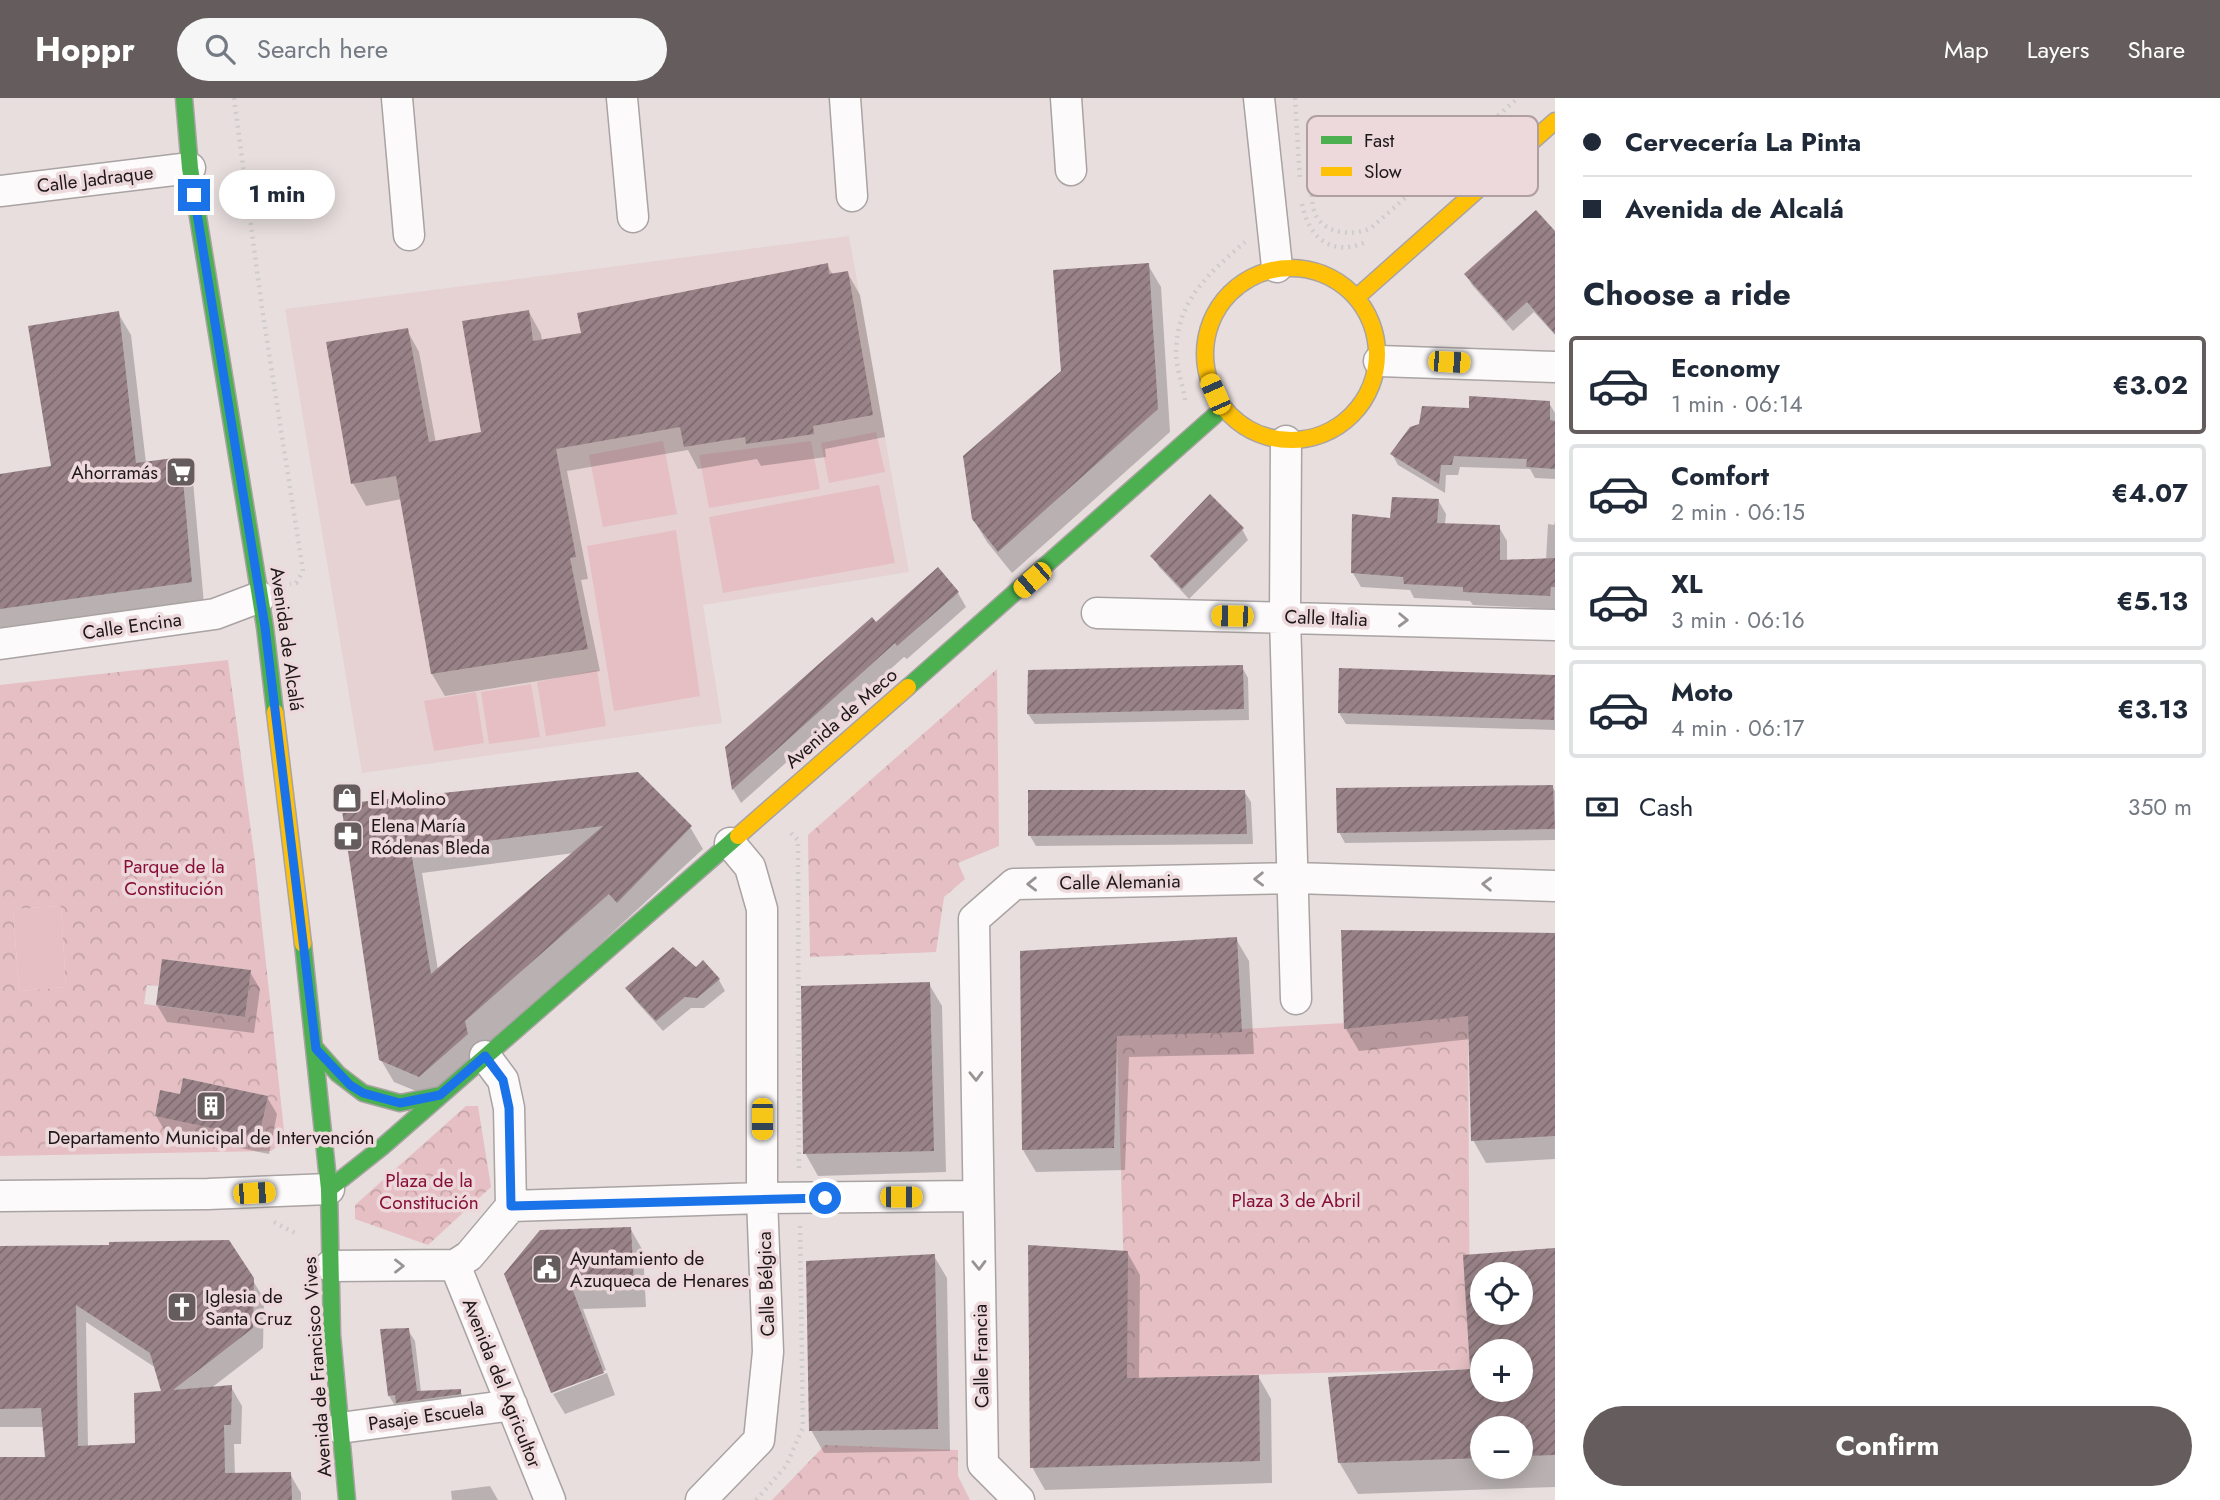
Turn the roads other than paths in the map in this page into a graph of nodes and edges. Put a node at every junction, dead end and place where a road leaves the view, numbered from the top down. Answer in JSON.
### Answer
{"nodes":[{"id":1,"x":184,"y":98,"type":"edge"},
{"id":2,"x":397,"y":98,"type":"edge"},
{"id":3,"x":622,"y":98,"type":"edge"},
{"id":4,"x":845,"y":98,"type":"edge"},
{"id":5,"x":1066,"y":98,"type":"edge"},
{"id":6,"x":1259,"y":98,"type":"edge"},
{"id":7,"x":1555,"y":121,"type":"edge"},
{"id":8,"x":1538,"y":136,"type":"edge"},
{"id":9,"x":190,"y":168,"type":"junction"},
{"id":10,"x":1071,"y":170,"type":"dead end"},
{"id":11,"x":0,"y":191,"type":"edge"},
{"id":12,"x":852,"y":196,"type":"dead end"},
{"id":13,"x":1471,"y":196,"type":"edge"},
{"id":14,"x":633,"y":218,"type":"dead end"},
{"id":15,"x":409,"y":235,"type":"dead end"},
{"id":16,"x":1278,"y":267,"type":"junction"},
{"id":17,"x":1357,"y":297,"type":"junction"},
{"id":18,"x":1379,"y":361,"type":"junction"},
{"id":19,"x":1555,"y":367,"type":"edge"},
{"id":20,"x":1222,"y":409,"type":"junction"},
{"id":21,"x":1286,"y":441,"type":"junction"},
{"id":22,"x":260,"y":597,"type":"junction"},
{"id":23,"x":1097,"y":613,"type":"dead end"},
{"id":24,"x":1286,"y":617,"type":"junction"},
{"id":25,"x":1555,"y":625,"type":"edge"},
{"id":26,"x":0,"y":644,"type":"edge"},
{"id":27,"x":730,"y":843,"type":"junction"},
{"id":28,"x":1294,"y":878,"type":"junction"},
{"id":29,"x":1555,"y":886,"type":"edge"},
{"id":30,"x":1297,"y":999,"type":"dead end"},
{"id":31,"x":316,"y":1049,"type":"junction"},
{"id":32,"x":485,"y":1056,"type":"junction"},
{"id":33,"x":440,"y":1095,"type":"junction"},
{"id":34,"x":329,"y":1189,"type":"junction"},
{"id":35,"x":0,"y":1196,"type":"edge"},
{"id":36,"x":977,"y":1196,"type":"junction"},
{"id":37,"x":762,"y":1198,"type":"junction"},
{"id":38,"x":511,"y":1206,"type":"junction"},
{"id":39,"x":455,"y":1265,"type":"junction"},
{"id":40,"x":330,"y":1266,"type":"junction"},
{"id":41,"x":512,"y":1405,"type":"junction"},
{"id":42,"x":340,"y":1428,"type":"junction"},
{"id":43,"x":347,"y":1500,"type":"edge"},
{"id":44,"x":550,"y":1500,"type":"edge"},
{"id":45,"x":701,"y":1500,"type":"edge"},
{"id":46,"x":1019,"y":1500,"type":"edge"}],
"edges":[{"from":1,"to":9,"type":"street","name":"Avenida de Alcalá"},
{"from":2,"to":15,"type":"street"},
{"from":3,"to":14,"type":"street"},
{"from":4,"to":12,"type":"street"},
{"from":5,"to":10,"type":"street"},
{"from":6,"to":16,"type":"street"},
{"from":7,"to":8,"type":"street"},
{"from":9,"to":11,"type":"street","name":"Calle Jadraque"},
{"from":9,"to":22,"type":"street","name":"Avenida de Alcalá"},
{"from":13,"to":17,"type":"street"},
{"from":16,"to":17,"type":"street"},
{"from":16,"to":20,"type":"street"},
{"from":17,"to":18,"type":"street"},
{"from":18,"to":19,"type":"street"},
{"from":18,"to":21,"type":"street"},
{"from":20,"to":21,"type":"street"},
{"from":20,"to":27,"type":"street","name":"Avenida de Meco"},
{"from":21,"to":24,"type":"street"},
{"from":22,"to":26,"type":"street","name":"Calle Encina"},
{"from":22,"to":31,"type":"street","name":"Avenida de Alcalá"},
{"from":23,"to":24,"type":"street","name":"Calle Italia"},
{"from":24,"to":25,"type":"street","name":"Calle Italia","one_way":true},
{"from":24,"to":28,"type":"street"},
{"from":27,"to":32,"type":"street","name":"Avenida de Meco"},
{"from":27,"to":37,"type":"street","name":"Calle Bélgica"},
{"from":29,"to":28,"type":"street","name":"Calle Alemania","one_way":true},
{"from":28,"to":30,"type":"street"},
{"from":28,"to":36,"type":"street","name":"Calle Alemania","one_way":true},
{"from":31,"to":33,"type":"street"},
{"from":31,"to":34,"type":"street","name":"Avenida de Alcalá"},
{"from":32,"to":33,"type":"street","name":"Avenida de Meco"},
{"from":32,"to":38,"type":"street"},
{"from":33,"to":34,"type":"street","name":"Avenida de Meco"},
{"from":34,"to":35,"type":"street"},
{"from":34,"to":40,"type":"street","name":"Avenida de Francisco Vives"},
{"from":36,"to":37,"type":"street"},
{"from":36,"to":46,"type":"street","name":"Calle Francia","one_way":true},
{"from":37,"to":38,"type":"street"},
{"from":37,"to":45,"type":"street","name":"Calle Bélgica"},
{"from":38,"to":39,"type":"street"},
{"from":40,"to":39,"type":"street","one_way":true},
{"from":39,"to":41,"type":"street","name":"Avenida del Agricultor"},
{"from":40,"to":42,"type":"street","name":"Avenida de Francisco Vives"},
{"from":41,"to":42,"type":"street","name":"Pasaje Escuela"},
{"from":41,"to":44,"type":"street","name":"Avenida del Agricultor"},
{"from":42,"to":43,"type":"street","name":"Avenida de Francisco Vives"}]}
